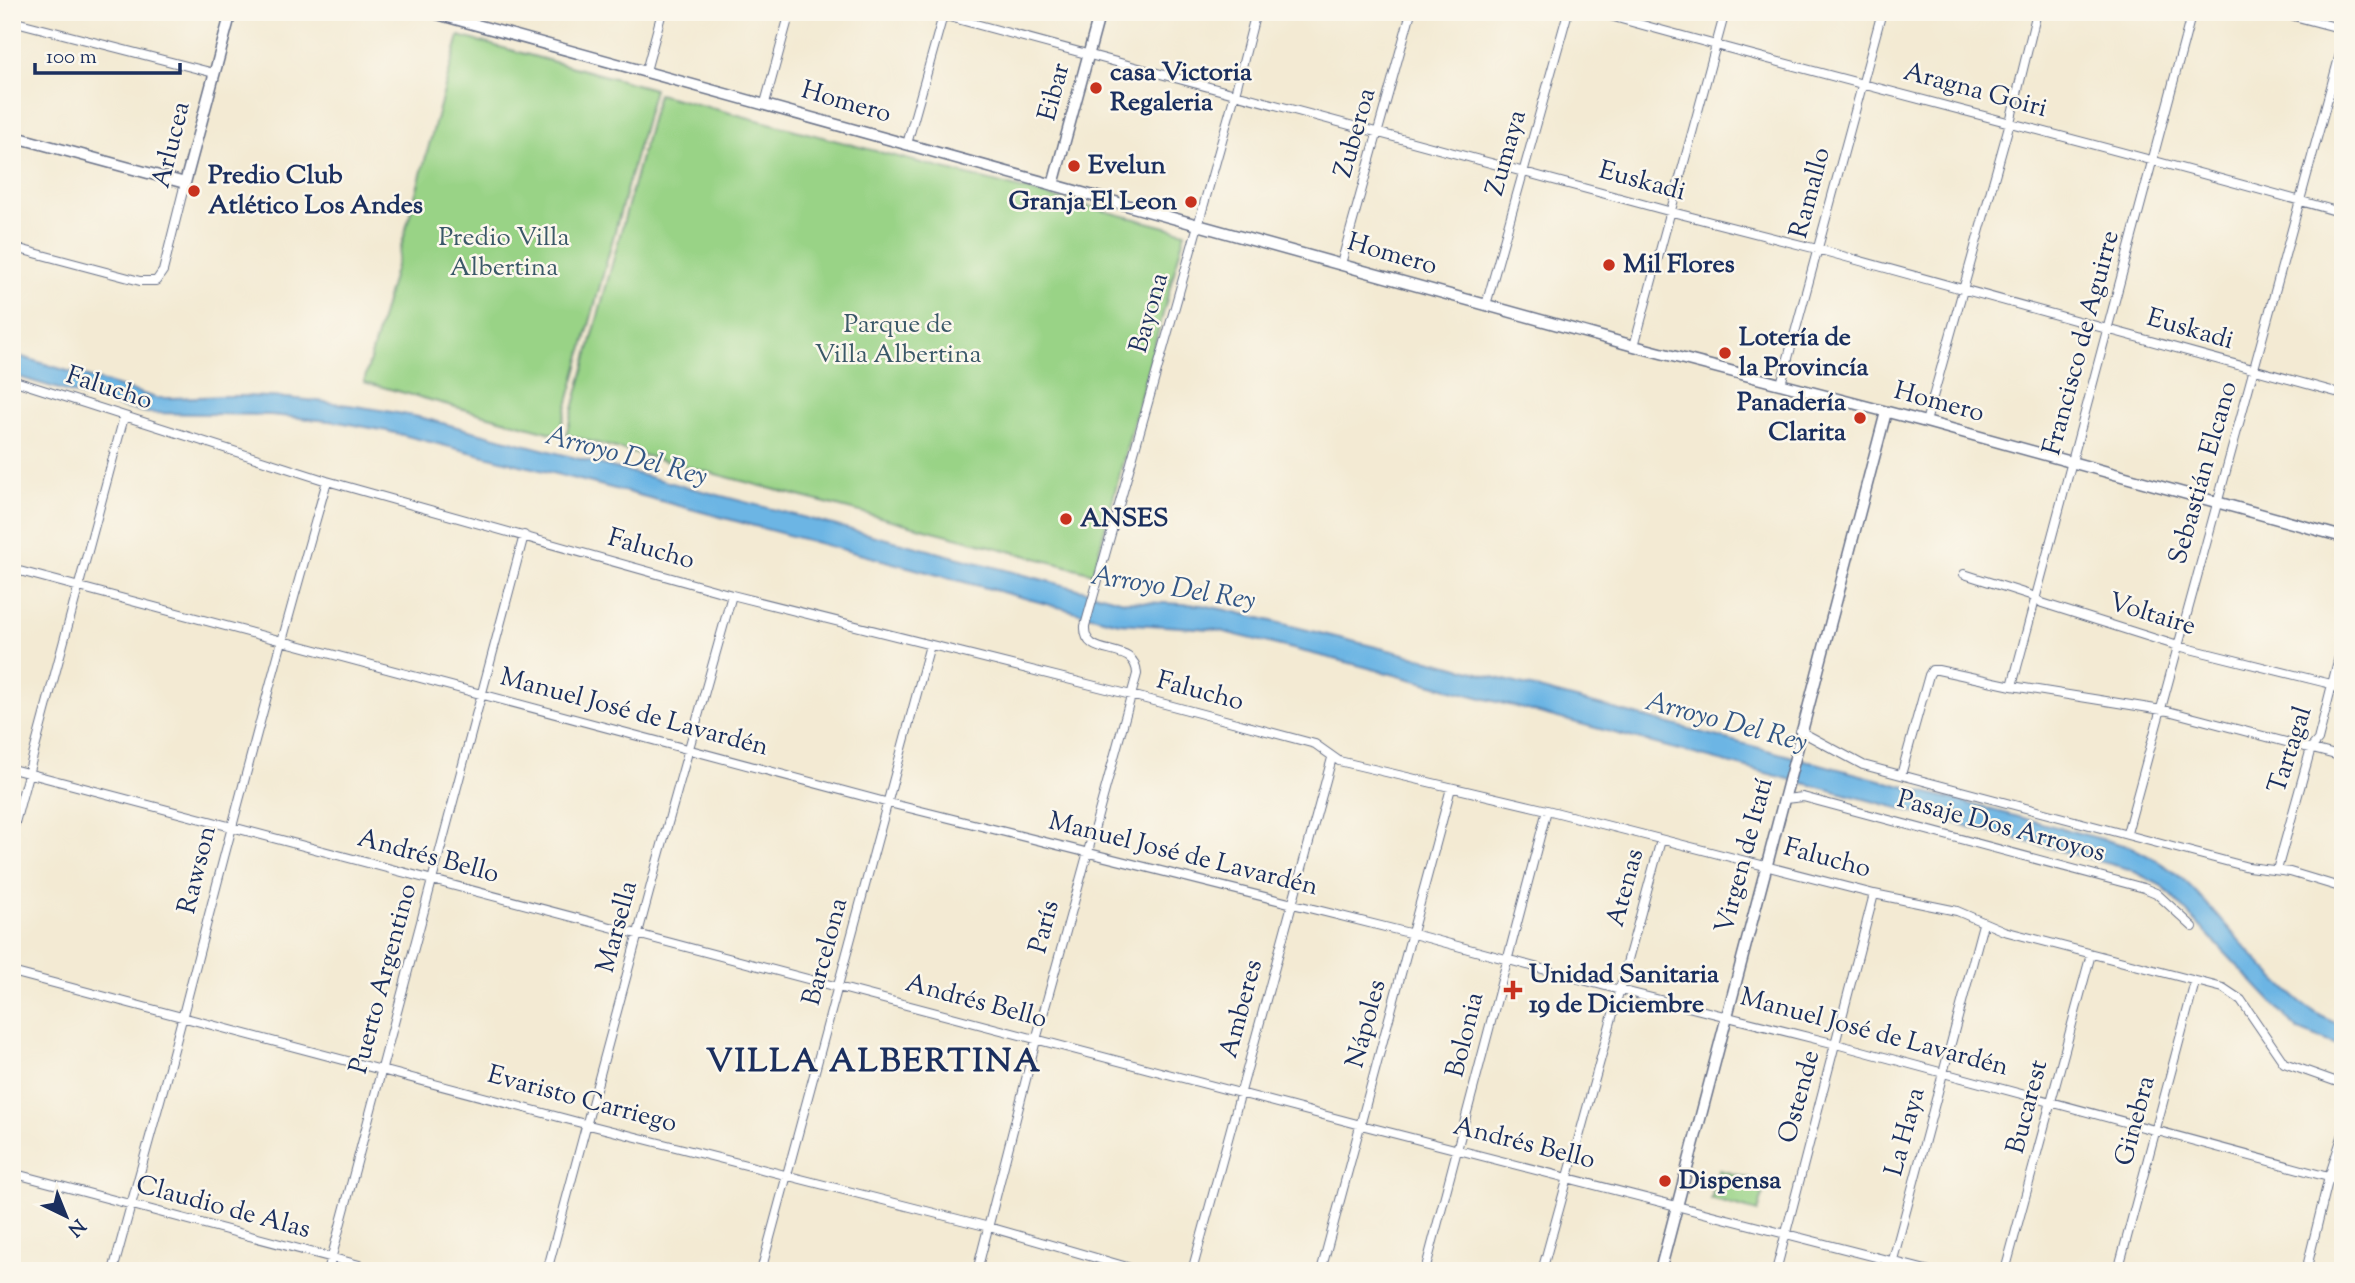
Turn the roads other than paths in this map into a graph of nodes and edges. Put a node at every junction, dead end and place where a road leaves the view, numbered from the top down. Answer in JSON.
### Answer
{"nodes":[{"id":1,"x":231,"y":12,"type":"edge"},
{"id":2,"x":430,"y":12,"type":"edge"},
{"id":3,"x":662,"y":12,"type":"edge"},
{"id":4,"x":790,"y":12,"type":"edge"},
{"id":5,"x":931,"y":12,"type":"edge"},
{"id":6,"x":1100,"y":12,"type":"edge"},
{"id":7,"x":1255,"y":12,"type":"edge"},
{"id":8,"x":1411,"y":12,"type":"edge"},
{"id":9,"x":1568,"y":12,"type":"edge"},
{"id":10,"x":1596,"y":12,"type":"edge"},
{"id":11,"x":1725,"y":12,"type":"edge"},
{"id":12,"x":1882,"y":12,"type":"edge"},
{"id":13,"x":2037,"y":12,"type":"edge"},
{"id":14,"x":2192,"y":12,"type":"edge"},
{"id":15,"x":2279,"y":12,"type":"edge"},
{"id":16,"x":446,"y":14,"type":"edge"},
{"id":17,"x":943,"y":14,"type":"edge"},
{"id":18,"x":12,"y":21,"type":"edge"},
{"id":19,"x":2343,"y":29,"type":"edge"},
{"id":20,"x":2343,"y":43,"type":"edge"},
{"id":21,"x":1716,"y":46,"type":"junction"},
{"id":22,"x":1088,"y":54,"type":"junction"},
{"id":23,"x":646,"y":71,"type":"junction"},
{"id":24,"x":214,"y":73,"type":"junction"},
{"id":25,"x":1863,"y":83,"type":"junction"},
{"id":26,"x":1235,"y":94,"type":"junction"},
{"id":27,"x":765,"y":103,"type":"junction"},
{"id":28,"x":2010,"y":122,"type":"junction"},
{"id":29,"x":1378,"y":132,"type":"junction"},
{"id":30,"x":12,"y":136,"type":"edge"},
{"id":31,"x":907,"y":144,"type":"junction"},
{"id":32,"x":2153,"y":161,"type":"junction"},
{"id":33,"x":1524,"y":172,"type":"junction"},
{"id":34,"x":185,"y":183,"type":"junction"},
{"id":35,"x":1053,"y":185,"type":"junction"},
{"id":36,"x":2299,"y":201,"type":"junction"},
{"id":37,"x":1672,"y":212,"type":"junction"},
{"id":38,"x":2343,"y":213,"type":"edge"},
{"id":39,"x":1196,"y":225,"type":"junction"},
{"id":40,"x":12,"y":247,"type":"edge"},
{"id":41,"x":1817,"y":248,"type":"junction"},
{"id":42,"x":1341,"y":264,"type":"junction"},
{"id":43,"x":1963,"y":290,"type":"junction"},
{"id":44,"x":1486,"y":305,"type":"junction"},
{"id":45,"x":2107,"y":329,"type":"junction"},
{"id":46,"x":1634,"y":346,"type":"junction"},
{"id":47,"x":2254,"y":370,"type":"junction"},
{"id":48,"x":12,"y":380,"type":"edge"},
{"id":49,"x":1781,"y":384,"type":"junction"},
{"id":50,"x":2343,"y":394,"type":"edge"},
{"id":51,"x":1886,"y":412,"type":"junction"},
{"id":52,"x":124,"y":417,"type":"junction"},
{"id":53,"x":1926,"y":422,"type":"junction"},
{"id":54,"x":2071,"y":463,"type":"junction"},
{"id":55,"x":327,"y":481,"type":"junction"},
{"id":56,"x":2217,"y":503,"type":"junction"},
{"id":57,"x":524,"y":535,"type":"junction"},
{"id":58,"x":2343,"y":537,"type":"edge"},
{"id":59,"x":12,"y":569,"type":"edge"},
{"id":60,"x":1964,"y":574,"type":"dead end"},
{"id":61,"x":79,"y":586,"type":"junction"},
{"id":62,"x":732,"y":595,"type":"junction"},
{"id":63,"x":2036,"y":599,"type":"junction"},
{"id":64,"x":1085,"y":626,"type":"joint"},
{"id":65,"x":281,"y":640,"type":"junction"},
{"id":66,"x":2343,"y":641,"type":"edge"},
{"id":67,"x":930,"y":645,"type":"junction"},
{"id":68,"x":2178,"y":646,"type":"junction"},
{"id":69,"x":2331,"y":684,"type":"junction"},
{"id":70,"x":2012,"y":685,"type":"junction"},
{"id":71,"x":481,"y":694,"type":"junction"},
{"id":72,"x":1131,"y":695,"type":"junction"},
{"id":73,"x":2159,"y":710,"type":"junction"},
{"id":74,"x":1798,"y":737,"type":"junction"},
{"id":75,"x":688,"y":748,"type":"junction"},
{"id":76,"x":2312,"y":748,"type":"junction"},
{"id":77,"x":2343,"y":757,"type":"edge"},
{"id":78,"x":1332,"y":758,"type":"junction"},
{"id":79,"x":12,"y":769,"type":"edge"},
{"id":80,"x":28,"y":773,"type":"junction"},
{"id":81,"x":1901,"y":775,"type":"junction"},
{"id":82,"x":1451,"y":788,"type":"junction"},
{"id":83,"x":1786,"y":794,"type":"junction"},
{"id":84,"x":889,"y":803,"type":"junction"},
{"id":85,"x":1546,"y":810,"type":"junction"},
{"id":86,"x":230,"y":827,"type":"junction"},
{"id":87,"x":2127,"y":833,"type":"junction"},
{"id":88,"x":12,"y":834,"type":"edge"},
{"id":89,"x":1661,"y":840,"type":"junction"},
{"id":90,"x":1087,"y":852,"type":"junction"},
{"id":91,"x":1768,"y":865,"type":"junction"},
{"id":92,"x":2277,"y":870,"type":"junction"},
{"id":93,"x":432,"y":879,"type":"junction"},
{"id":94,"x":2343,"y":887,"type":"edge"},
{"id":95,"x":1874,"y":894,"type":"junction"},
{"id":96,"x":1292,"y":904,"type":"junction"},
{"id":97,"x":1983,"y":924,"type":"junction"},
{"id":98,"x":2193,"y":927,"type":"dead end"},
{"id":99,"x":1413,"y":934,"type":"junction"},
{"id":100,"x":638,"y":936,"type":"junction"},
{"id":101,"x":2091,"y":954,"type":"junction"},
{"id":102,"x":1507,"y":960,"type":"junction"},
{"id":103,"x":12,"y":972,"type":"edge"},
{"id":104,"x":2194,"y":982,"type":"junction"},
{"id":105,"x":838,"y":987,"type":"junction"},
{"id":106,"x":1620,"y":990,"type":"junction"},
{"id":107,"x":1726,"y":1016,"type":"junction"},
{"id":108,"x":183,"y":1017,"type":"junction"},
{"id":109,"x":1036,"y":1040,"type":"junction"},
{"id":110,"x":1836,"y":1044,"type":"junction"},
{"id":111,"x":382,"y":1070,"type":"junction"},
{"id":112,"x":1944,"y":1072,"type":"junction"},
{"id":113,"x":2343,"y":1084,"type":"edge"},
{"id":114,"x":1241,"y":1094,"type":"junction"},
{"id":115,"x":2051,"y":1102,"type":"junction"},
{"id":116,"x":585,"y":1124,"type":"junction"},
{"id":117,"x":1361,"y":1125,"type":"junction"},
{"id":118,"x":2155,"y":1132,"type":"junction"},
{"id":119,"x":2343,"y":1134,"type":"edge"},
{"id":120,"x":1458,"y":1149,"type":"junction"},
{"id":121,"x":12,"y":1173,"type":"edge"},
{"id":122,"x":787,"y":1174,"type":"junction"},
{"id":123,"x":1568,"y":1177,"type":"junction"},
{"id":124,"x":2329,"y":1177,"type":"junction"},
{"id":125,"x":2343,"y":1181,"type":"edge"},
{"id":126,"x":130,"y":1205,"type":"junction"},
{"id":127,"x":1677,"y":1205,"type":"junction"},
{"id":128,"x":989,"y":1227,"type":"junction"},
{"id":129,"x":1786,"y":1232,"type":"junction"},
{"id":130,"x":331,"y":1258,"type":"junction"},
{"id":131,"x":1892,"y":1261,"type":"junction"},
{"id":132,"x":113,"y":1271,"type":"edge"},
{"id":133,"x":328,"y":1271,"type":"edge"},
{"id":134,"x":382,"y":1271,"type":"edge"},
{"id":135,"x":547,"y":1271,"type":"edge"},
{"id":136,"x":761,"y":1271,"type":"edge"},
{"id":137,"x":977,"y":1271,"type":"edge"},
{"id":138,"x":1141,"y":1271,"type":"edge"},
{"id":139,"x":1192,"y":1271,"type":"edge"},
{"id":140,"x":1321,"y":1271,"type":"edge"},
{"id":141,"x":1425,"y":1271,"type":"edge"},
{"id":142,"x":1542,"y":1271,"type":"edge"},
{"id":143,"x":1660,"y":1271,"type":"edge"},
{"id":144,"x":1776,"y":1271,"type":"edge"},
{"id":145,"x":1890,"y":1271,"type":"edge"},
{"id":146,"x":1930,"y":1271,"type":"edge"},
{"id":147,"x":2005,"y":1271,"type":"edge"},
{"id":148,"x":2118,"y":1271,"type":"edge"},
{"id":149,"x":2306,"y":1271,"type":"edge"}],
"edges":[{"from":1,"to":24,"type":"main road","name":"Arlucea"},
{"from":2,"to":16,"type":"main road","name":"Homero"},
{"from":3,"to":23,"type":"street"},
{"from":4,"to":27,"type":"street"},
{"from":5,"to":17,"type":"street","name":"Euskadi"},
{"from":6,"to":22,"type":"main road","name":"Eibar"},
{"from":7,"to":26,"type":"street","name":"Bayona"},
{"from":8,"to":29,"type":"street","name":"Zuberoa"},
{"from":9,"to":33,"type":"street","name":"Zumaya"},
{"from":10,"to":21,"type":"street","name":"Aragna Goiri"},
{"from":11,"to":21,"type":"street"},
{"from":12,"to":25,"type":"street","name":"Ramallo"},
{"from":13,"to":28,"type":"street"},
{"from":14,"to":32,"type":"street","name":"Francisco de Aguirre"},
{"from":15,"to":19,"type":"street"},
{"from":16,"to":23,"type":"main road","name":"Homero"},
{"from":17,"to":22,"type":"street","name":"Euskadi"},
{"from":17,"to":31,"type":"street"},
{"from":18,"to":24,"type":"street"},
{"from":20,"to":36,"type":"street","name":"Sebastián Elcano"},
{"from":21,"to":25,"type":"street","name":"Aragna Goiri"},
{"from":21,"to":37,"type":"street"},
{"from":22,"to":26,"type":"street","name":"Euskadi"},
{"from":22,"to":35,"type":"main road","name":"Eibar"},
{"from":23,"to":27,"type":"main road","name":"Homero"},
{"from":24,"to":34,"type":"main road","name":"Arlucea"},
{"from":25,"to":28,"type":"street","name":"Aragna Goiri"},
{"from":25,"to":41,"type":"street","name":"Ramallo"},
{"from":26,"to":29,"type":"street","name":"Euskadi"},
{"from":26,"to":39,"type":"street","name":"Bayona"},
{"from":27,"to":31,"type":"main road","name":"Homero"},
{"from":28,"to":32,"type":"street","name":"Aragna Goiri"},
{"from":28,"to":43,"type":"street"},
{"from":29,"to":33,"type":"street","name":"Euskadi"},
{"from":29,"to":42,"type":"street","name":"Zuberoa"},
{"from":30,"to":34,"type":"main road"},
{"from":31,"to":35,"type":"main road","name":"Homero"},
{"from":32,"to":36,"type":"street","name":"Aragna Goiri"},
{"from":32,"to":45,"type":"street","name":"Francisco de Aguirre"},
{"from":33,"to":37,"type":"street","name":"Euskadi"},
{"from":33,"to":44,"type":"street","name":"Zumaya"},
{"from":34,"to":40,"type":"street","name":"Arlucea"},
{"from":35,"to":39,"type":"main road","name":"Homero"},
{"from":36,"to":38,"type":"street","name":"Aragna Goiri"},
{"from":36,"to":47,"type":"street","name":"Sebastián Elcano"},
{"from":37,"to":41,"type":"street","name":"Euskadi"},
{"from":37,"to":46,"type":"street"},
{"from":39,"to":42,"type":"main road","name":"Homero"},
{"from":39,"to":64,"type":"street","name":"Bayona"},
{"from":41,"to":43,"type":"street","name":"Euskadi"},
{"from":41,"to":49,"type":"street","name":"Ramallo"},
{"from":42,"to":44,"type":"main road","name":"Homero"},
{"from":43,"to":45,"type":"street","name":"Euskadi"},
{"from":43,"to":53,"type":"street"},
{"from":44,"to":46,"type":"main road","name":"Homero"},
{"from":45,"to":47,"type":"street","name":"Euskadi"},
{"from":45,"to":54,"type":"street","name":"Francisco de Aguirre"},
{"from":46,"to":49,"type":"main road","name":"Homero"},
{"from":47,"to":50,"type":"street","name":"Euskadi"},
{"from":47,"to":56,"type":"street","name":"Sebastián Elcano"},
{"from":48,"to":52,"type":"street","name":"Falucho"},
{"from":49,"to":51,"type":"main road","name":"Homero"},
{"from":51,"to":53,"type":"main road","name":"Homero"},
{"from":51,"to":74,"type":"main road","name":"Virgen de Itatí"},
{"from":52,"to":55,"type":"street","name":"Falucho"},
{"from":52,"to":61,"type":"street"},
{"from":53,"to":54,"type":"main road","name":"Homero"},
{"from":54,"to":56,"type":"main road","name":"Homero"},
{"from":54,"to":63,"type":"street","name":"Francisco de Aguirre"},
{"from":55,"to":57,"type":"street","name":"Falucho"},
{"from":55,"to":65,"type":"street","name":"Rawson"},
{"from":56,"to":58,"type":"main road","name":"Homero"},
{"from":56,"to":68,"type":"street","name":"Sebastián Elcano"},
{"from":57,"to":62,"type":"street","name":"Falucho"},
{"from":57,"to":71,"type":"street","name":"Puerto Argentino"},
{"from":59,"to":61,"type":"street","name":"Manuel José de Lavardén"},
{"from":60,"to":63,"type":"street","name":"Voltaire"},
{"from":61,"to":65,"type":"street","name":"Manuel José de Lavardén"},
{"from":61,"to":80,"type":"street"},
{"from":62,"to":67,"type":"street","name":"Falucho"},
{"from":62,"to":75,"type":"street","name":"Marsella"},
{"from":63,"to":68,"type":"street","name":"Voltaire"},
{"from":63,"to":70,"type":"street","name":"Francisco de Aguirre"},
{"from":64,"to":72,"type":"street","name":"París"},
{"from":65,"to":71,"type":"street","name":"Manuel José de Lavardén"},
{"from":65,"to":86,"type":"street","name":"Rawson"},
{"from":66,"to":69,"type":"street","name":"Tartagal"},
{"from":67,"to":72,"type":"street","name":"Falucho"},
{"from":67,"to":84,"type":"street","name":"Barcelona"},
{"from":68,"to":69,"type":"street","name":"Voltaire"},
{"from":68,"to":73,"type":"street","name":"Sebastián Elcano"},
{"from":69,"to":76,"type":"street","name":"Tartagal"},
{"from":70,"to":73,"type":"street"},
{"from":70,"to":81,"type":"street"},
{"from":71,"to":75,"type":"street","name":"Manuel José de Lavardén"},
{"from":71,"to":93,"type":"street","name":"Puerto Argentino"},
{"from":72,"to":78,"type":"street","name":"Falucho"},
{"from":72,"to":90,"type":"street","name":"París"},
{"from":73,"to":76,"type":"street"},
{"from":73,"to":87,"type":"street","name":"Sebastián Elcano"},
{"from":74,"to":81,"type":"street"},
{"from":74,"to":83,"type":"main road","name":"Virgen de Itatí"},
{"from":75,"to":84,"type":"street","name":"Manuel José de Lavardén"},
{"from":75,"to":100,"type":"street","name":"Marsella"},
{"from":76,"to":77,"type":"street"},
{"from":76,"to":92,"type":"street","name":"Tartagal"},
{"from":78,"to":82,"type":"street","name":"Falucho"},
{"from":78,"to":96,"type":"street","name":"Amberes"},
{"from":79,"to":80,"type":"street","name":"Andrés Bello"},
{"from":80,"to":86,"type":"street","name":"Andrés Bello"},
{"from":80,"to":88,"type":"street"},
{"from":81,"to":87,"type":"street"},
{"from":82,"to":85,"type":"street","name":"Falucho"},
{"from":82,"to":99,"type":"street","name":"Nápoles"},
{"from":83,"to":91,"type":"main road","name":"Virgen de Itatí"},
{"from":83,"to":98,"type":"street","name":"Pasaje Dos Arroyos"},
{"from":84,"to":90,"type":"street","name":"Manuel José de Lavardén"},
{"from":84,"to":105,"type":"street","name":"Barcelona"},
{"from":85,"to":89,"type":"street","name":"Falucho"},
{"from":85,"to":102,"type":"street","name":"Bolonia"},
{"from":86,"to":93,"type":"street","name":"Andrés Bello"},
{"from":86,"to":108,"type":"street","name":"Rawson"},
{"from":87,"to":92,"type":"street"},
{"from":89,"to":91,"type":"street","name":"Falucho"},
{"from":89,"to":106,"type":"street","name":"Atenas"},
{"from":90,"to":96,"type":"street","name":"Manuel José de Lavardén"},
{"from":90,"to":109,"type":"street","name":"París"},
{"from":91,"to":95,"type":"street","name":"Falucho"},
{"from":91,"to":107,"type":"main road","name":"Virgen de Itatí"},
{"from":92,"to":94,"type":"street"},
{"from":93,"to":100,"type":"street","name":"Andrés Bello"},
{"from":93,"to":111,"type":"street","name":"Puerto Argentino"},
{"from":95,"to":97,"type":"street","name":"Falucho"},
{"from":95,"to":110,"type":"street","name":"Ostende"},
{"from":96,"to":99,"type":"street","name":"Manuel José de Lavardén"},
{"from":96,"to":114,"type":"street","name":"Amberes"},
{"from":97,"to":101,"type":"street","name":"Falucho"},
{"from":97,"to":112,"type":"street","name":"La Haya"},
{"from":99,"to":102,"type":"street","name":"Manuel José de Lavardén"},
{"from":99,"to":117,"type":"street","name":"Nápoles"},
{"from":100,"to":105,"type":"street","name":"Andrés Bello"},
{"from":100,"to":116,"type":"street","name":"Marsella"},
{"from":101,"to":104,"type":"street","name":"Falucho"},
{"from":101,"to":115,"type":"street","name":"Bucarest"},
{"from":102,"to":106,"type":"street","name":"Manuel José de Lavardén"},
{"from":102,"to":120,"type":"street","name":"Bolonia"},
{"from":103,"to":108,"type":"street","name":"Evaristo Carriego"},
{"from":104,"to":113,"type":"street","name":"Falucho"},
{"from":104,"to":118,"type":"street","name":"Ginebra"},
{"from":105,"to":109,"type":"street","name":"Andrés Bello"},
{"from":105,"to":122,"type":"street","name":"Barcelona"},
{"from":106,"to":107,"type":"street","name":"Manuel José de Lavardén"},
{"from":106,"to":123,"type":"street","name":"Atenas"},
{"from":107,"to":110,"type":"street","name":"Manuel José de Lavardén"},
{"from":107,"to":127,"type":"main road","name":"Virgen de Itatí"},
{"from":108,"to":111,"type":"street","name":"Evaristo Carriego"},
{"from":108,"to":126,"type":"street","name":"Rawson"},
{"from":109,"to":114,"type":"street","name":"Andrés Bello"},
{"from":109,"to":128,"type":"street","name":"París"},
{"from":110,"to":112,"type":"street","name":"Manuel José de Lavardén"},
{"from":110,"to":129,"type":"street","name":"Ostende"},
{"from":111,"to":116,"type":"street","name":"Evaristo Carriego"},
{"from":111,"to":130,"type":"street","name":"Puerto Argentino"},
{"from":112,"to":115,"type":"street","name":"Manuel José de Lavardén"},
{"from":112,"to":131,"type":"street","name":"La Haya"},
{"from":114,"to":117,"type":"street","name":"Andrés Bello"},
{"from":114,"to":139,"type":"street","name":"Amberes"},
{"from":115,"to":118,"type":"street","name":"Manuel José de Lavardén"},
{"from":115,"to":147,"type":"street","name":"Bucarest"},
{"from":116,"to":122,"type":"street","name":"Evaristo Carriego"},
{"from":116,"to":135,"type":"street","name":"Marsella"},
{"from":117,"to":120,"type":"street","name":"Andrés Bello"},
{"from":117,"to":140,"type":"street","name":"Nápoles"},
{"from":118,"to":124,"type":"street","name":"Manuel José de Lavardén"},
{"from":118,"to":148,"type":"street","name":"Ginebra"},
{"from":119,"to":124,"type":"street"},
{"from":120,"to":123,"type":"street","name":"Andrés Bello"},
{"from":120,"to":141,"type":"street","name":"Bolonia"},
{"from":121,"to":126,"type":"street","name":"Claudio de Alas"},
{"from":122,"to":128,"type":"street","name":"Evaristo Carriego"},
{"from":122,"to":136,"type":"street","name":"Barcelona"},
{"from":123,"to":127,"type":"street","name":"Andrés Bello"},
{"from":123,"to":142,"type":"street","name":"Atenas"},
{"from":124,"to":125,"type":"street","name":"Manuel José de Lavardén"},
{"from":124,"to":149,"type":"street"},
{"from":126,"to":130,"type":"street","name":"Claudio de Alas"},
{"from":126,"to":132,"type":"street","name":"Rawson"},
{"from":127,"to":129,"type":"street","name":"Andrés Bello"},
{"from":127,"to":143,"type":"main road","name":"Virgen de Itatí"},
{"from":128,"to":137,"type":"street","name":"París"},
{"from":128,"to":138,"type":"street","name":"Evaristo Carriego"},
{"from":129,"to":131,"type":"street","name":"Andrés Bello"},
{"from":129,"to":144,"type":"street","name":"Ostende"},
{"from":130,"to":133,"type":"street","name":"Puerto Argentino"},
{"from":130,"to":134,"type":"street","name":"Claudio de Alas"},
{"from":131,"to":145,"type":"street","name":"La Haya"},
{"from":131,"to":146,"type":"street","name":"Andrés Bello"}]}
